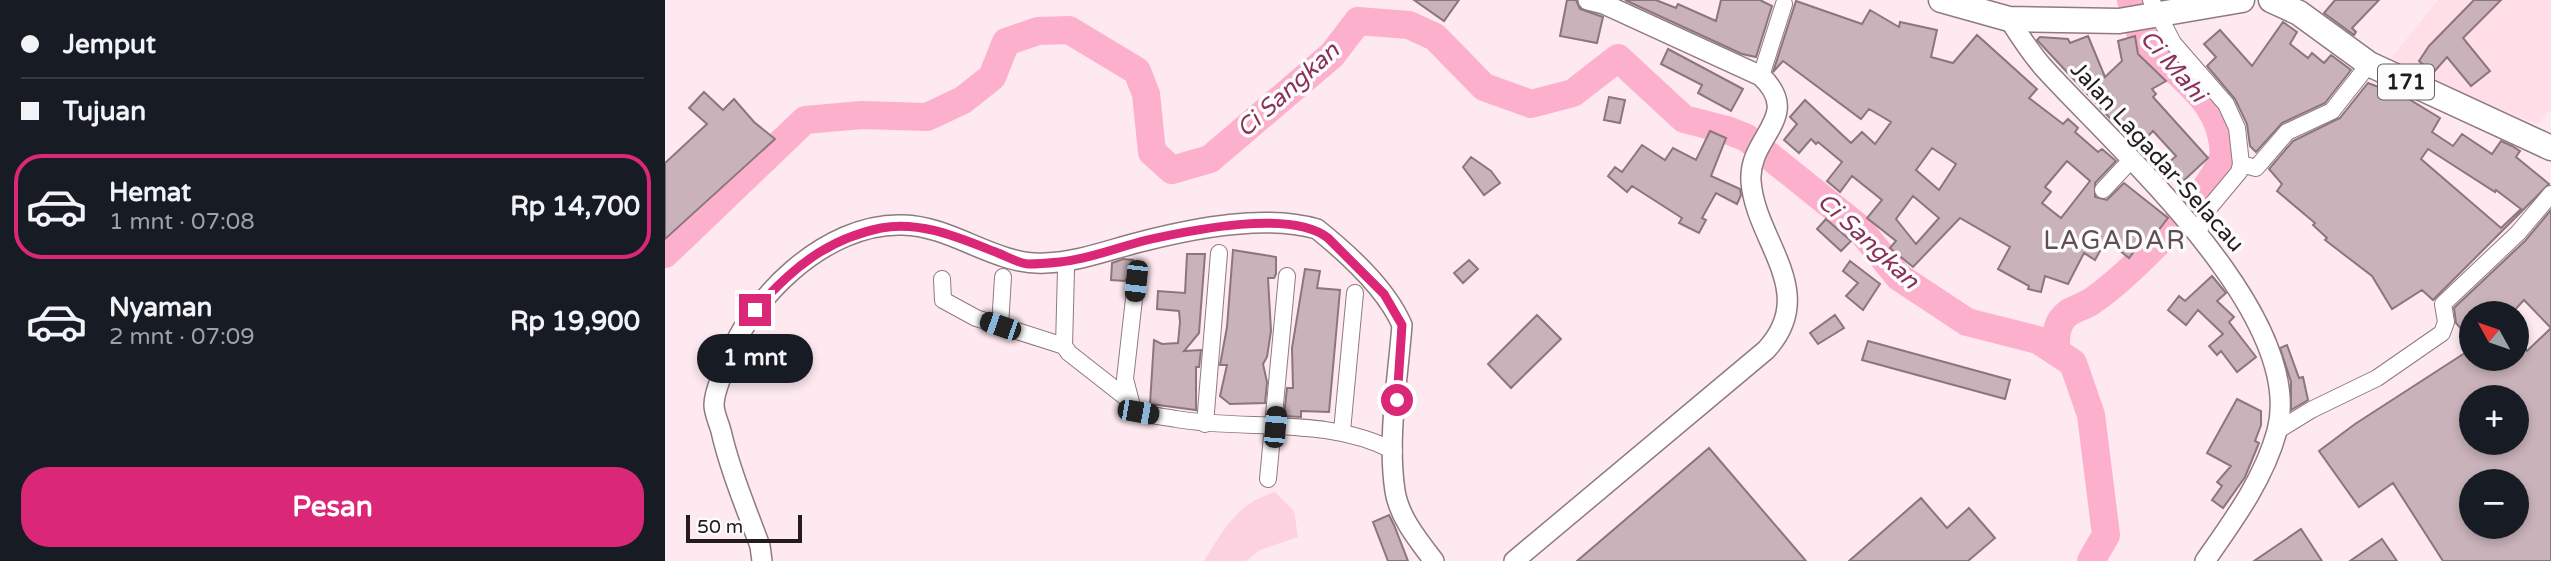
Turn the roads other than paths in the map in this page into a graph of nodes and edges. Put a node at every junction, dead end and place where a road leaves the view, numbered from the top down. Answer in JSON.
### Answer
{"nodes":[{"id":1,"x":1588,"y":0,"type":"edge"},
{"id":2,"x":1941,"y":0,"type":"edge"},
{"id":3,"x":2242,"y":0,"type":"edge"},
{"id":4,"x":2271,"y":0,"type":"edge"},
{"id":5,"x":1784,"y":4,"type":"dead end"},
{"id":6,"x":2142,"y":14,"type":"edge"},
{"id":7,"x":2009,"y":19,"type":"junction"},
{"id":8,"x":2369,"y":64,"type":"junction"},
{"id":9,"x":1761,"y":76,"type":"junction"},
{"id":10,"x":2551,"y":148,"type":"edge"},
{"id":11,"x":2131,"y":160,"type":"junction"},
{"id":12,"x":2241,"y":164,"type":"junction"},
{"id":13,"x":2103,"y":190,"type":"dead end"},
{"id":14,"x":2551,"y":194,"type":"edge"},
{"id":15,"x":2186,"y":220,"type":"junction"},
{"id":16,"x":1219,"y":253,"type":"dead end"},
{"id":17,"x":1066,"y":270,"type":"dead end"},
{"id":18,"x":1287,"y":276,"type":"dead end"},
{"id":19,"x":1003,"y":277,"type":"dead end"},
{"id":20,"x":942,"y":279,"type":"dead end"},
{"id":21,"x":1136,"y":281,"type":"dead end"},
{"id":22,"x":1355,"y":293,"type":"dead end"},
{"id":23,"x":1000,"y":326,"type":"junction"},
{"id":24,"x":1064,"y":346,"type":"junction"},
{"id":25,"x":1129,"y":400,"type":"junction"},
{"id":26,"x":1206,"y":424,"type":"junction"},
{"id":27,"x":1275,"y":427,"type":"junction"},
{"id":28,"x":2277,"y":430,"type":"junction"},
{"id":29,"x":1342,"y":431,"type":"junction"},
{"id":30,"x":1394,"y":451,"type":"junction"},
{"id":31,"x":1268,"y":479,"type":"dead end"},
{"id":32,"x":762,"y":561,"type":"edge"},
{"id":33,"x":1434,"y":561,"type":"edge"},
{"id":34,"x":1514,"y":561,"type":"edge"},
{"id":35,"x":2205,"y":561,"type":"edge"}],
"edges":[{"from":1,"to":9,"type":"street"},
{"from":2,"to":7,"type":"main road"},
{"from":3,"to":6,"type":"main road"},
{"from":4,"to":8,"type":"main road","number":"171"},
{"from":5,"to":9,"type":"street"},
{"from":6,"to":7,"type":"main road"},
{"from":6,"to":12,"type":"street"},
{"from":7,"to":11,"type":"street","name":"Jalan Lagadar-Selacau"},
{"from":8,"to":10,"type":"main road","number":"171"},
{"from":8,"to":12,"type":"street"},
{"from":9,"to":34,"type":"street"},
{"from":11,"to":13,"type":"street"},
{"from":11,"to":15,"type":"street","name":"Jalan Lagadar-Selacau"},
{"from":12,"to":15,"type":"street"},
{"from":14,"to":28,"type":"street"},
{"from":15,"to":28,"type":"street","name":"Jalan Lagadar-Selacau"},
{"from":16,"to":26,"type":"street"},
{"from":17,"to":24,"type":"street"},
{"from":18,"to":27,"type":"street"},
{"from":19,"to":23,"type":"street"},
{"from":20,"to":23,"type":"street"},
{"from":21,"to":25,"type":"street"},
{"from":22,"to":29,"type":"street"},
{"from":23,"to":24,"type":"street"},
{"from":24,"to":25,"type":"street"},
{"from":25,"to":26,"type":"street"},
{"from":26,"to":27,"type":"street"},
{"from":27,"to":29,"type":"street"},
{"from":27,"to":31,"type":"street"},
{"from":28,"to":35,"type":"street","name":"Jalan Lagadar-Selacau"},
{"from":29,"to":30,"type":"street"},
{"from":30,"to":32,"type":"street"},
{"from":30,"to":33,"type":"street"}]}
